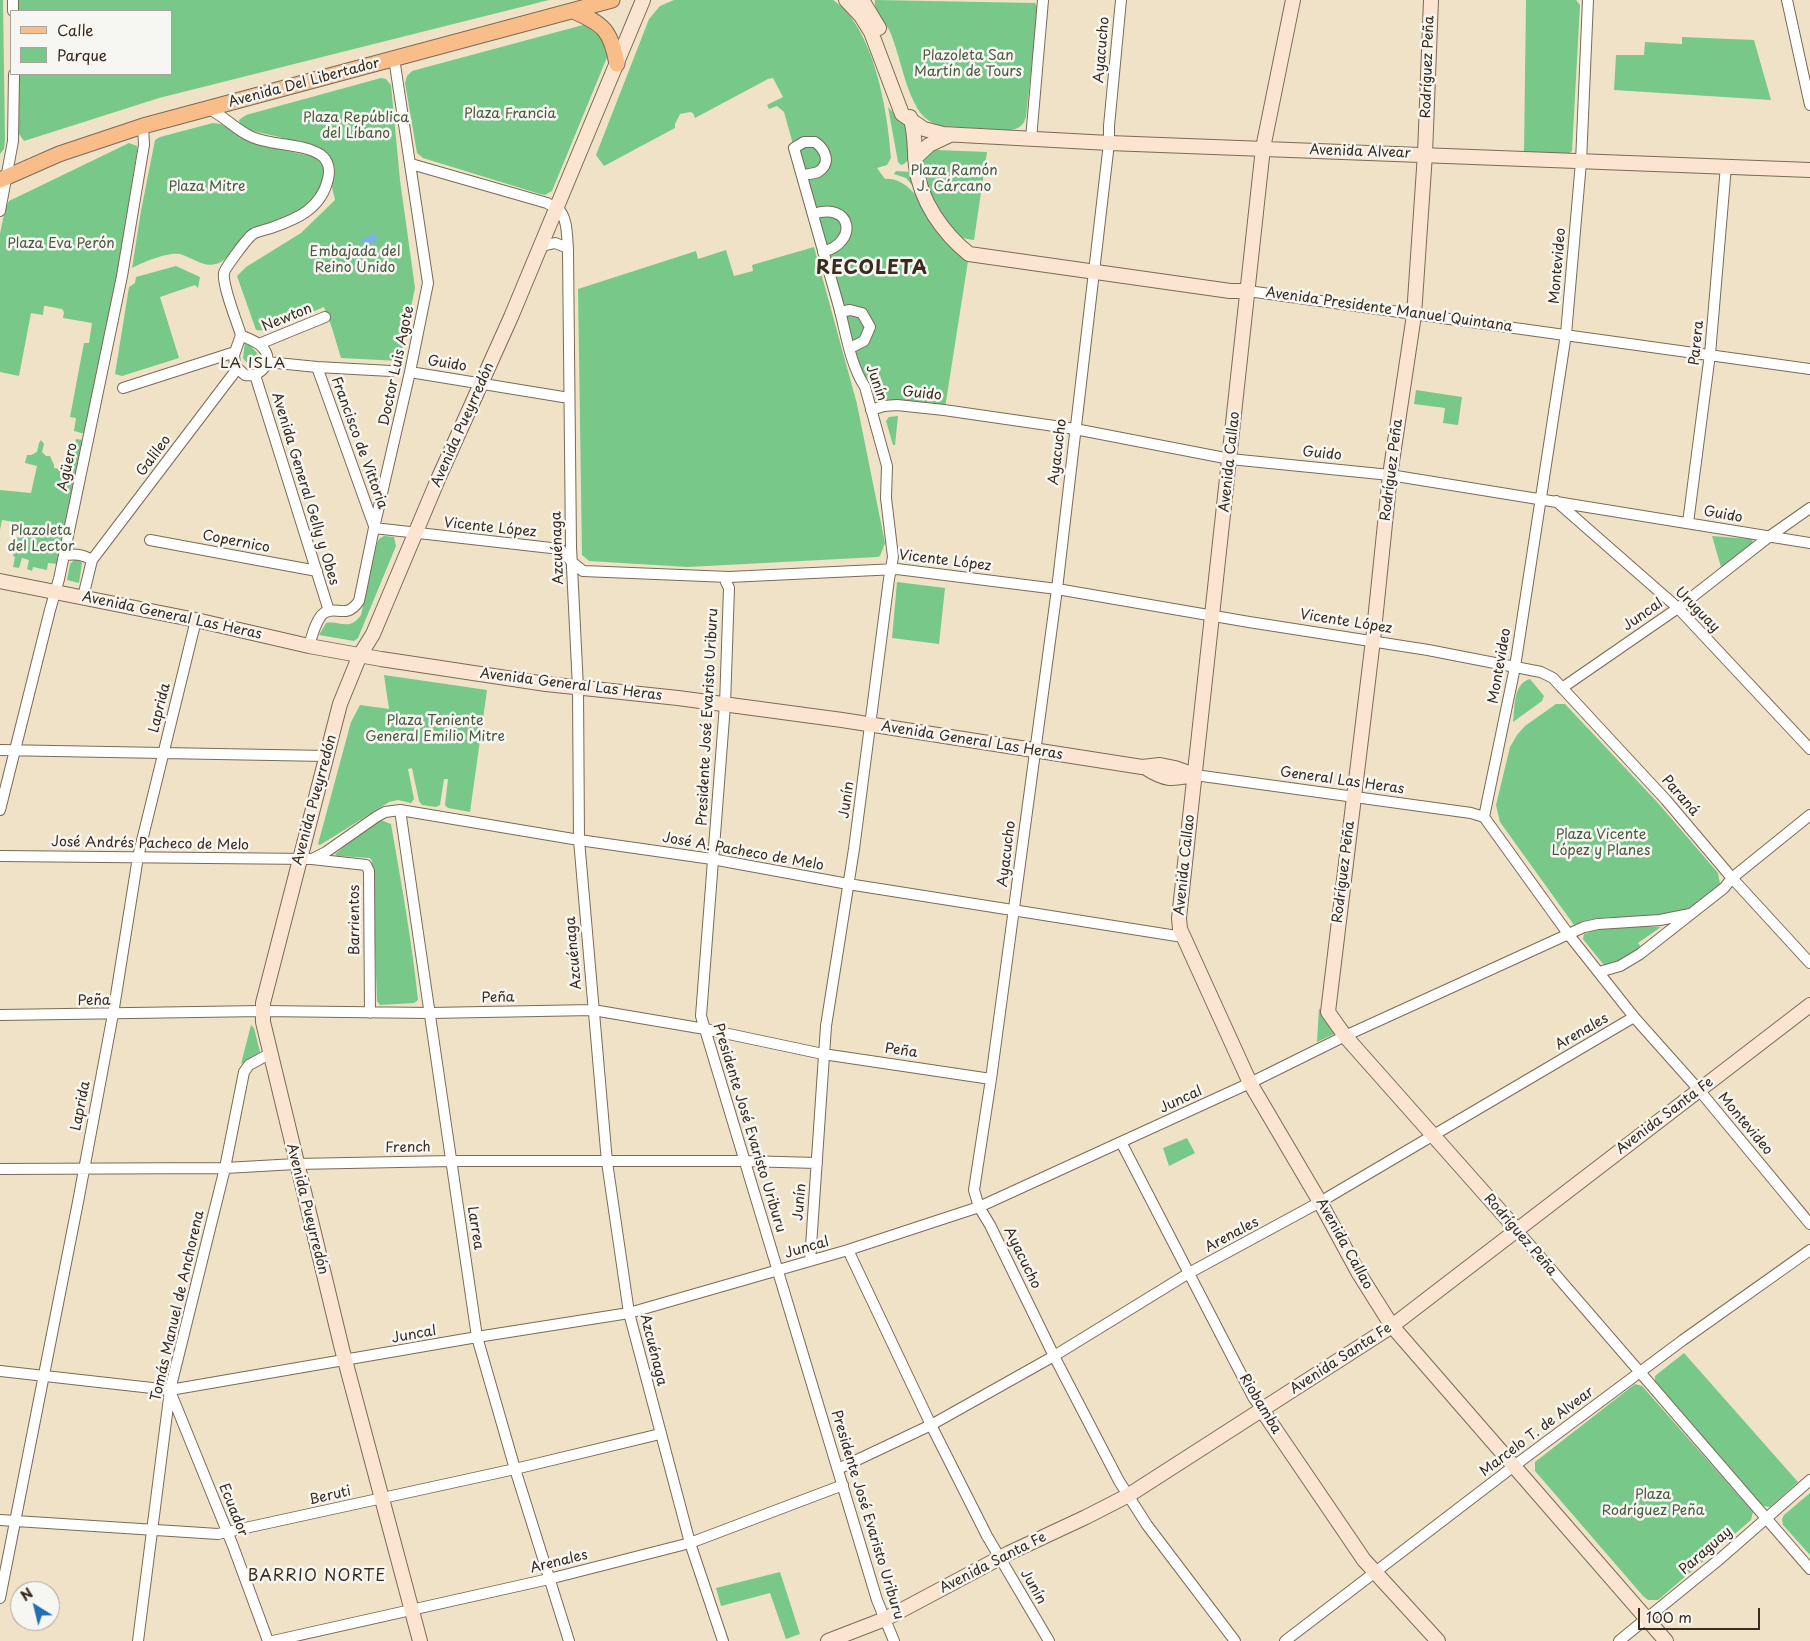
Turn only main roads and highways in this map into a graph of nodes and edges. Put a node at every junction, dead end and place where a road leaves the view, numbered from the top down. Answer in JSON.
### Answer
{"nodes":[{"id":1,"x":612,"y":0,"type":"edge"},
{"id":2,"x":644,"y":0,"type":"edge"},
{"id":3,"x":846,"y":0,"type":"edge"},
{"id":4,"x":862,"y":0,"type":"edge"},
{"id":5,"x":1293,"y":0,"type":"edge"},
{"id":6,"x":1431,"y":0,"type":"edge"},
{"id":7,"x":573,"y":12,"type":"junction"},
{"id":8,"x":617,"y":64,"type":"junction"},
{"id":9,"x":912,"y":122,"type":"junction"},
{"id":10,"x":950,"y":135,"type":"junction"},
{"id":11,"x":1263,"y":148,"type":"junction"},
{"id":12,"x":1425,"y":154,"type":"junction"},
{"id":13,"x":915,"y":158,"type":"junction"},
{"id":14,"x":1810,"y":170,"type":"edge"},
{"id":15,"x":4,"y":179,"type":"edge"},
{"id":16,"x":1248,"y":291,"type":"junction"},
{"id":17,"x":0,"y":581,"type":"edge"},
{"id":18,"x":360,"y":655,"type":"junction"},
{"id":19,"x":1195,"y":775,"type":"junction"},
{"id":20,"x":1810,"y":1005,"type":"edge"},
{"id":21,"x":1517,"y":1230,"type":"junction"},
{"id":22,"x":1392,"y":1326,"type":"junction"},
{"id":23,"x":1262,"y":1410,"type":"junction"},
{"id":24,"x":420,"y":1641,"type":"edge"},
{"id":25,"x":828,"y":1641,"type":"edge"},
{"id":26,"x":1438,"y":1641,"type":"edge"},
{"id":27,"x":1666,"y":1641,"type":"edge"}],
"edges":[{"from":1,"to":7,"type":"main road","name":"Avenida Del Libertador"},
{"from":2,"to":8,"type":"main road","name":"Avenida Pueyrredón"},
{"from":3,"to":9,"type":"main road","name":"Avenida Alvear"},
{"from":4,"to":9,"type":"main road"},
{"from":5,"to":11,"type":"main road","name":"Avenida Callao"},
{"from":6,"to":12,"type":"main road","name":"Rodríguez Peña"},
{"from":7,"to":8,"type":"main road"},
{"from":7,"to":15,"type":"main road","name":"Avenida Del Libertador"},
{"from":8,"to":18,"type":"main road","name":"Avenida Pueyrredón"},
{"from":9,"to":10,"type":"main road","name":"Avenida Alvear"},
{"from":9,"to":13,"type":"main road"},
{"from":10,"to":11,"type":"main road","name":"Avenida Alvear"},
{"from":10,"to":13,"type":"main road"},
{"from":11,"to":12,"type":"main road","name":"Avenida Alvear"},
{"from":11,"to":16,"type":"main road","name":"Avenida Callao"},
{"from":12,"to":14,"type":"main road","name":"Avenida Alvear"},
{"from":12,"to":21,"type":"main road","name":"Rodríguez Peña"},
{"from":13,"to":16,"type":"main road","name":"Avenida Presidente Manuel Quintana"},
{"from":16,"to":19,"type":"main road","name":"Avenida Callao"},
{"from":17,"to":18,"type":"main road","name":"Avenida General Las Heras"},
{"from":18,"to":19,"type":"main road","name":"Avenida General Las Heras"},
{"from":18,"to":24,"type":"main road","name":"Avenida Pueyrredón"},
{"from":19,"to":22,"type":"main road","name":"Avenida Callao"},
{"from":20,"to":21,"type":"main road","name":"Avenida Santa Fe"},
{"from":21,"to":22,"type":"main road","name":"Avenida Santa Fe"},
{"from":22,"to":23,"type":"main road","name":"Avenida Santa Fe"},
{"from":22,"to":27,"type":"main road","name":"Avenida Callao"},
{"from":23,"to":25,"type":"main road","name":"Avenida Santa Fe"},
{"from":23,"to":26,"type":"main road","name":"Riobamba"}]}
